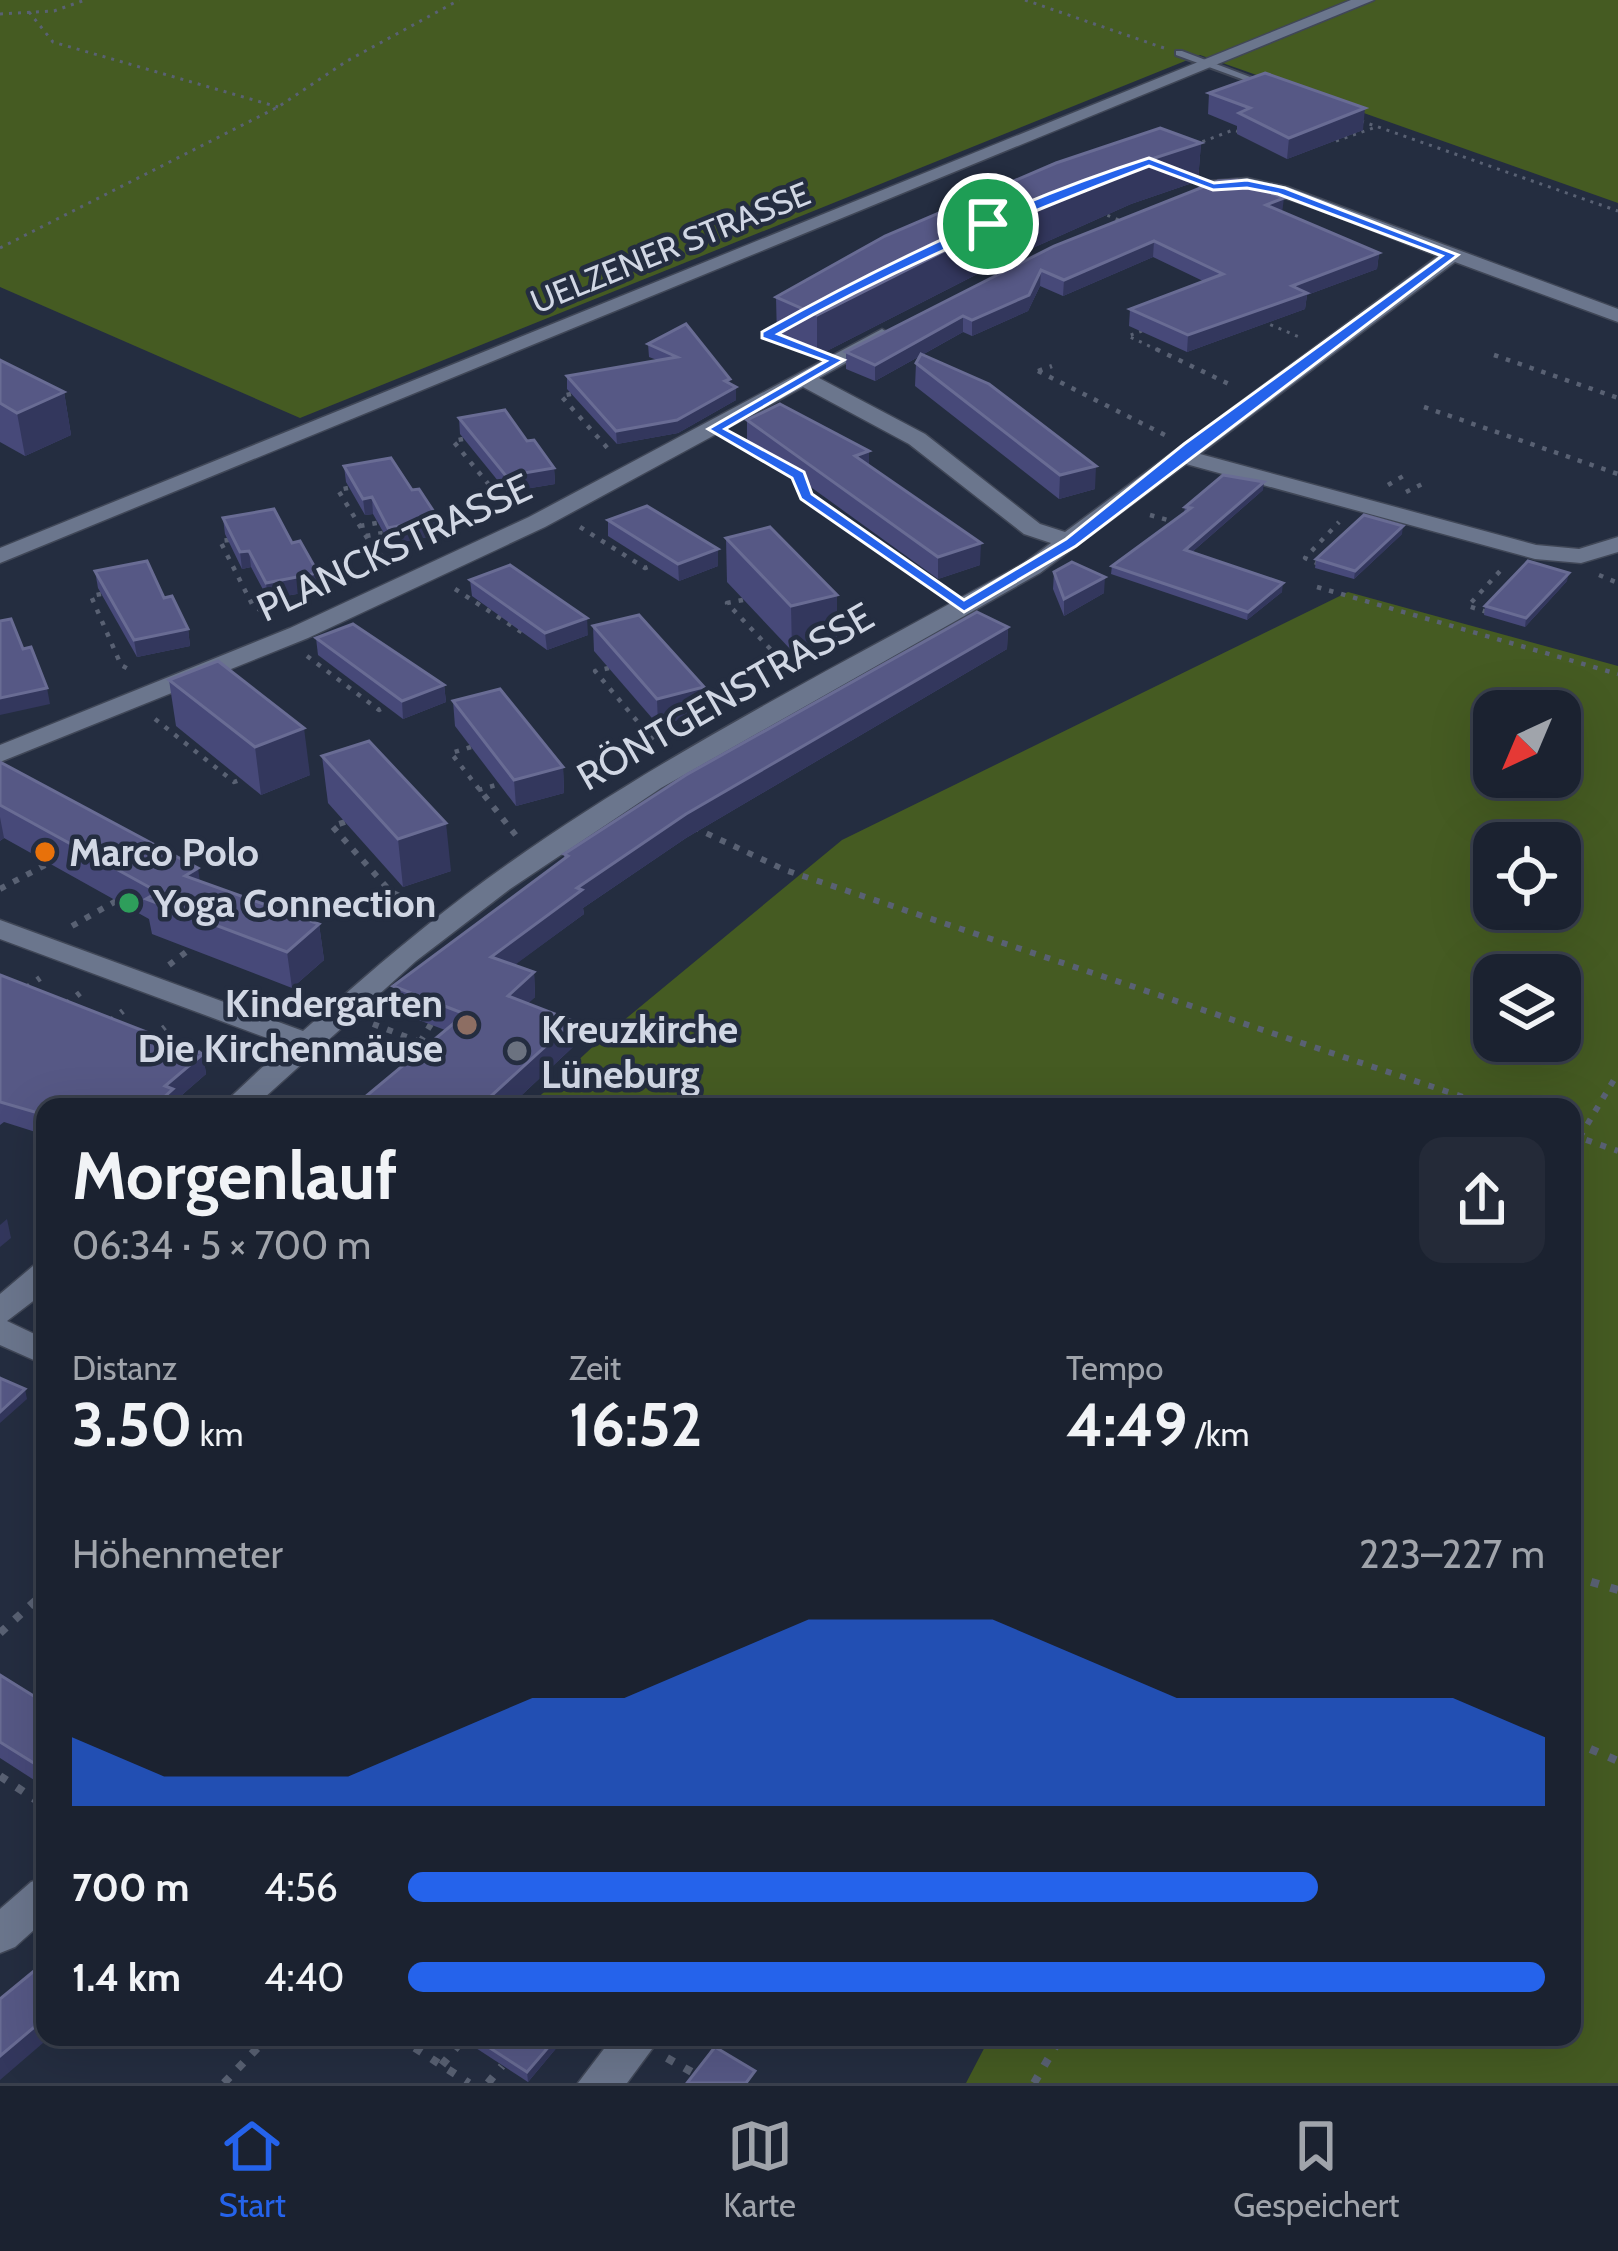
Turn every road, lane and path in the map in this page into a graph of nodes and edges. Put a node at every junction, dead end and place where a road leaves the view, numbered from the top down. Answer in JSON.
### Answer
{"nodes":[{"id":1,"x":85,"y":0,"type":"edge"},
{"id":2,"x":459,"y":0,"type":"edge"},
{"id":3,"x":1025,"y":0,"type":"edge"},
{"id":4,"x":1366,"y":0,"type":"edge"},
{"id":5,"x":29,"y":12,"type":"junction"},
{"id":6,"x":0,"y":14,"type":"edge"},
{"id":7,"x":1179,"y":53,"type":"joint"},
{"id":8,"x":1208,"y":63,"type":"junction"},
{"id":9,"x":1252,"y":80,"type":"edge"},
{"id":10,"x":278,"y":107,"type":"junction"},
{"id":11,"x":1356,"y":119,"type":"edge"},
{"id":12,"x":1376,"y":127,"type":"junction"},
{"id":13,"x":1259,"y":138,"type":"edge"},
{"id":14,"x":1207,"y":140,"type":"junction"},
{"id":15,"x":1336,"y":141,"type":"edge"},
{"id":16,"x":1215,"y":143,"type":"dead end"},
{"id":17,"x":1190,"y":146,"type":"edge"},
{"id":18,"x":1186,"y":196,"type":"edge"},
{"id":19,"x":1090,"y":209,"type":"edge"},
{"id":20,"x":1618,"y":211,"type":"edge"},
{"id":21,"x":1124,"y":222,"type":"edge"},
{"id":22,"x":0,"y":248,"type":"edge"},
{"id":23,"x":1452,"y":255,"type":"junction"},
{"id":24,"x":1264,"y":310,"type":"edge"},
{"id":25,"x":1618,"y":316,"type":"edge"},
{"id":26,"x":794,"y":320,"type":"edge"},
{"id":27,"x":911,"y":320,"type":"edge"},
{"id":28,"x":1142,"y":331,"type":"edge"},
{"id":29,"x":1162,"y":340,"type":"edge"},
{"id":30,"x":1148,"y":346,"type":"junction"},
{"id":31,"x":1176,"y":346,"type":"edge"},
{"id":32,"x":1324,"y":349,"type":"junction"},
{"id":33,"x":1162,"y":352,"type":"junction"},
{"id":34,"x":1186,"y":352,"type":"edge"},
{"id":35,"x":1494,"y":355,"type":"dead end"},
{"id":36,"x":1172,"y":357,"type":"junction"},
{"id":37,"x":837,"y":360,"type":"junction"},
{"id":38,"x":1211,"y":363,"type":"dead end"},
{"id":39,"x":1052,"y":366,"type":"dead end"},
{"id":40,"x":1198,"y":369,"type":"junction"},
{"id":41,"x":806,"y":380,"type":"junction"},
{"id":42,"x":1081,"y":381,"type":"dead end"},
{"id":43,"x":1067,"y":386,"type":"junction"},
{"id":44,"x":1106,"y":393,"type":"dead end"},
{"id":45,"x":571,"y":394,"type":"edge"},
{"id":46,"x":1092,"y":398,"type":"junction"},
{"id":47,"x":1257,"y":398,"type":"junction"},
{"id":48,"x":1618,"y":398,"type":"edge"},
{"id":49,"x":577,"y":400,"type":"edge"},
{"id":50,"x":567,"y":403,"type":"junction"},
{"id":51,"x":1125,"y":403,"type":"dead end"},
{"id":52,"x":1424,"y":406,"type":"dead end"},
{"id":53,"x":582,"y":408,"type":"edge"},
{"id":54,"x":1112,"y":408,"type":"junction"},
{"id":55,"x":1138,"y":409,"type":"dead end"},
{"id":56,"x":572,"y":410,"type":"junction"},
{"id":57,"x":1123,"y":414,"type":"junction"},
{"id":58,"x":589,"y":417,"type":"edge"},
{"id":59,"x":579,"y":418,"type":"junction"},
{"id":60,"x":1155,"y":418,"type":"dead end"},
{"id":61,"x":1141,"y":423,"type":"junction"},
{"id":62,"x":602,"y":425,"type":"edge"},
{"id":63,"x":587,"y":428,"type":"junction"},
{"id":64,"x":715,"y":429,"type":"junction"},
{"id":65,"x":609,"y":434,"type":"edge"},
{"id":66,"x":593,"y":436,"type":"junction"},
{"id":67,"x":616,"y":442,"type":"edge"},
{"id":68,"x":466,"y":443,"type":"edge"},
{"id":69,"x":600,"y":444,"type":"junction"},
{"id":70,"x":1561,"y":447,"type":"dead end"},
{"id":71,"x":770,"y":451,"type":"edge"},
{"id":72,"x":1184,"y":451,"type":"junction"},
{"id":73,"x":1553,"y":452,"type":"junction"},
{"id":74,"x":474,"y":454,"type":"edge"},
{"id":75,"x":762,"y":454,"type":"junction"},
{"id":76,"x":464,"y":456,"type":"junction"},
{"id":77,"x":480,"y":464,"type":"edge"},
{"id":78,"x":471,"y":465,"type":"junction"},
{"id":79,"x":644,"y":466,"type":"junction"},
{"id":80,"x":493,"y":472,"type":"edge"},
{"id":81,"x":807,"y":472,"type":"edge"},
{"id":82,"x":1618,"y":474,"type":"edge"},
{"id":83,"x":477,"y":475,"type":"junction"},
{"id":84,"x":798,"y":475,"type":"junction"},
{"id":85,"x":500,"y":481,"type":"edge"},
{"id":86,"x":484,"y":484,"type":"junction"},
{"id":87,"x":348,"y":488,"type":"edge"},
{"id":88,"x":506,"y":490,"type":"edge"},
{"id":89,"x":490,"y":493,"type":"junction"},
{"id":90,"x":353,"y":496,"type":"edge"},
{"id":91,"x":343,"y":498,"type":"junction"},
{"id":92,"x":358,"y":504,"type":"edge"},
{"id":93,"x":1356,"y":504,"type":"junction"},
{"id":94,"x":348,"y":506,"type":"junction"},
{"id":95,"x":839,"y":507,"type":"edge"},
{"id":96,"x":826,"y":511,"type":"junction"},
{"id":97,"x":364,"y":514,"type":"edge"},
{"id":98,"x":354,"y":515,"type":"junction"},
{"id":99,"x":546,"y":517,"type":"junction"},
{"id":100,"x":377,"y":523,"type":"edge"},
{"id":101,"x":360,"y":526,"type":"junction"},
{"id":102,"x":383,"y":532,"type":"edge"},
{"id":103,"x":1327,"y":535,"type":"junction"},
{"id":104,"x":366,"y":536,"type":"junction"},
{"id":105,"x":879,"y":537,"type":"edge"},
{"id":106,"x":612,"y":539,"type":"edge"},
{"id":107,"x":229,"y":540,"type":"edge"},
{"id":108,"x":867,"y":541,"type":"junction"},
{"id":109,"x":1344,"y":541,"type":"edge"},
{"id":110,"x":389,"y":542,"type":"edge"},
{"id":111,"x":604,"y":542,"type":"junction"},
{"id":112,"x":1071,"y":542,"type":"junction"},
{"id":113,"x":1319,"y":543,"type":"junction"},
{"id":114,"x":1618,"y":544,"type":"edge"},
{"id":115,"x":371,"y":545,"type":"junction"},
{"id":116,"x":1520,"y":548,"type":"junction"},
{"id":117,"x":1335,"y":549,"type":"edge"},
{"id":118,"x":0,"y":556,"type":"edge"},
{"id":119,"x":238,"y":556,"type":"edge"},
{"id":120,"x":229,"y":558,"type":"junction"},
{"id":121,"x":1319,"y":564,"type":"edge"},
{"id":122,"x":654,"y":565,"type":"edge"},
{"id":123,"x":243,"y":567,"type":"edge"},
{"id":124,"x":922,"y":567,"type":"edge"},
{"id":125,"x":234,"y":568,"type":"junction"},
{"id":126,"x":908,"y":571,"type":"junction"},
{"id":127,"x":423,"y":575,"type":"junction"},
{"id":128,"x":256,"y":577,"type":"edge"},
{"id":129,"x":240,"y":580,"type":"junction"},
{"id":130,"x":1490,"y":583,"type":"junction"},
{"id":131,"x":261,"y":586,"type":"edge"},
{"id":132,"x":1317,"y":587,"type":"dead end"},
{"id":133,"x":1484,"y":589,"type":"junction"},
{"id":134,"x":245,"y":590,"type":"junction"},
{"id":135,"x":100,"y":594,"type":"edge"},
{"id":136,"x":266,"y":597,"type":"edge"},
{"id":137,"x":250,"y":600,"type":"junction"},
{"id":138,"x":742,"y":600,"type":"edge"},
{"id":139,"x":104,"y":602,"type":"edge"},
{"id":140,"x":94,"y":604,"type":"junction"},
{"id":141,"x":964,"y":607,"type":"junction"},
{"id":142,"x":109,"y":611,"type":"edge"},
{"id":143,"x":1487,"y":611,"type":"edge"},
{"id":144,"x":99,"y":613,"type":"junction"},
{"id":145,"x":113,"y":622,"type":"edge"},
{"id":146,"x":103,"y":624,"type":"junction"},
{"id":147,"x":126,"y":633,"type":"edge"},
{"id":148,"x":775,"y":633,"type":"edge"},
{"id":149,"x":526,"y":635,"type":"edge"},
{"id":150,"x":108,"y":636,"type":"junction"},
{"id":151,"x":292,"y":636,"type":"junction"},
{"id":152,"x":759,"y":638,"type":"junction"},
{"id":153,"x":130,"y":644,"type":"edge"},
{"id":154,"x":113,"y":647,"type":"junction"},
{"id":155,"x":136,"y":655,"type":"edge"},
{"id":156,"x":118,"y":658,"type":"junction"},
{"id":157,"x":609,"y":668,"type":"edge"},
{"id":158,"x":1618,"y":674,"type":"edge"},
{"id":159,"x":818,"y":688,"type":"junction"},
{"id":160,"x":162,"y":689,"type":"junction"},
{"id":161,"x":132,"y":701,"type":"junction"},
{"id":162,"x":640,"y":704,"type":"edge"},
{"id":163,"x":387,"y":706,"type":"edge"},
{"id":164,"x":624,"y":708,"type":"junction"},
{"id":165,"x":471,"y":747,"type":"edge"},
{"id":166,"x":0,"y":754,"type":"edge"},
{"id":167,"x":685,"y":763,"type":"junction"},
{"id":168,"x":242,"y":779,"type":"edge"},
{"id":169,"x":500,"y":784,"type":"edge"},
{"id":170,"x":478,"y":790,"type":"junction"},
{"id":171,"x":628,"y":797,"type":"junction"},
{"id":172,"x":345,"y":822,"type":"edge"},
{"id":173,"x":543,"y":855,"type":"junction"},
{"id":174,"x":49,"y":863,"type":"edge"},
{"id":175,"x":381,"y":863,"type":"edge"},
{"id":176,"x":368,"y":867,"type":"junction"},
{"id":177,"x":0,"y":889,"type":"edge"},
{"id":178,"x":116,"y":901,"type":"edge"},
{"id":179,"x":453,"y":920,"type":"junction"},
{"id":180,"x":69,"y":928,"type":"dead end"},
{"id":181,"x":3,"y":934,"type":"edge"},
{"id":182,"x":190,"y":949,"type":"edge"},
{"id":183,"x":166,"y":966,"type":"dead end"},
{"id":184,"x":40,"y":978,"type":"dead end"},
{"id":185,"x":80,"y":994,"type":"dead end"},
{"id":186,"x":13,"y":999,"type":"edge"},
{"id":187,"x":123,"y":1011,"type":"dead end"},
{"id":188,"x":341,"y":1012,"type":"junction"},
{"id":189,"x":53,"y":1014,"type":"edge"},
{"id":190,"x":431,"y":1024,"type":"edge"},
{"id":191,"x":165,"y":1027,"type":"dead end"},
{"id":192,"x":97,"y":1032,"type":"edge"},
{"id":193,"x":306,"y":1042,"type":"junction"},
{"id":194,"x":420,"y":1042,"type":"junction"},
{"id":195,"x":211,"y":1044,"type":"dead end"},
{"id":196,"x":139,"y":1048,"type":"edge"},
{"id":197,"x":440,"y":1049,"type":"edge"},
{"id":198,"x":185,"y":1066,"type":"edge"},
{"id":199,"x":1618,"y":1073,"type":"edge"},
{"id":200,"x":245,"y":1098,"type":"edge"},
{"id":201,"x":1466,"y":1098,"type":"edge"},
{"id":202,"x":1581,"y":1128,"type":"edge"},
{"id":203,"x":1581,"y":1138,"type":"edge"},
{"id":204,"x":1618,"y":1151,"type":"edge"},
{"id":205,"x":36,"y":1282,"type":"edge"},
{"id":206,"x":0,"y":1312,"type":"edge"},
{"id":207,"x":0,"y":1331,"type":"edge"},
{"id":208,"x":36,"y":1348,"type":"edge"},
{"id":209,"x":1581,"y":1579,"type":"edge"},
{"id":210,"x":1618,"y":1590,"type":"edge"},
{"id":211,"x":36,"y":1600,"type":"edge"},
{"id":212,"x":0,"y":1633,"type":"edge"},
{"id":213,"x":1581,"y":1745,"type":"edge"},
{"id":214,"x":1618,"y":1761,"type":"edge"},
{"id":215,"x":0,"y":1776,"type":"edge"},
{"id":216,"x":31,"y":1777,"type":"edge"},
{"id":217,"x":19,"y":1788,"type":"junction"},
{"id":218,"x":36,"y":1798,"type":"edge"},
{"id":219,"x":36,"y":1902,"type":"edge"},
{"id":220,"x":0,"y":1935,"type":"edge"},
{"id":221,"x":259,"y":2046,"type":"edge"},
{"id":222,"x":413,"y":2046,"type":"edge"},
{"id":223,"x":457,"y":2046,"type":"edge"},
{"id":224,"x":632,"y":2046,"type":"edge"},
{"id":225,"x":1056,"y":2046,"type":"edge"},
{"id":226,"x":442,"y":2065,"type":"junction"},
{"id":227,"x":502,"y":2066,"type":"edge"},
{"id":228,"x":224,"y":2083,"type":"edge"},
{"id":229,"x":469,"y":2083,"type":"edge"},
{"id":230,"x":488,"y":2083,"type":"edge"},
{"id":231,"x":600,"y":2083,"type":"edge"},
{"id":232,"x":1034,"y":2083,"type":"edge"}],
"edges":[{"from":1,"to":5,"type":"path"},
{"from":2,"to":10,"type":"path"},
{"from":3,"to":7,"type":"path"},
{"from":4,"to":8,"type":"street","name":"UELZENER STRASSE"},
{"from":5,"to":6,"type":"path"},
{"from":5,"to":10,"type":"path"},
{"from":7,"to":8,"type":"lane"},
{"from":8,"to":9,"type":"lane"},
{"from":8,"to":118,"type":"street","name":"UELZENER STRASSE"},
{"from":10,"to":22,"type":"path"},
{"from":11,"to":12,"type":"path"},
{"from":12,"to":15,"type":"path"},
{"from":12,"to":20,"type":"path"},
{"from":13,"to":14,"type":"path"},
{"from":14,"to":16,"type":"path"},
{"from":14,"to":17,"type":"path"},
{"from":18,"to":23,"type":"street"},
{"from":19,"to":21,"type":"path"},
{"from":23,"to":25,"type":"street"},
{"from":23,"to":32,"type":"street","name":"RÖNTGENSTRASSE"},
{"from":24,"to":32,"type":"path"},
{"from":26,"to":37,"type":"path"},
{"from":27,"to":37,"type":"street","name":"PLANCKSTRASSE"},
{"from":28,"to":30,"type":"path"},
{"from":29,"to":30,"type":"path"},
{"from":30,"to":33,"type":"path"},
{"from":31,"to":33,"type":"path"},
{"from":32,"to":47,"type":"street","name":"RÖNTGENSTRASSE"},
{"from":33,"to":36,"type":"path"},
{"from":34,"to":36,"type":"path"},
{"from":35,"to":48,"type":"path"},
{"from":36,"to":40,"type":"path"},
{"from":37,"to":41,"type":"street","name":"PLANCKSTRASSE"},
{"from":38,"to":40,"type":"path"},
{"from":39,"to":43,"type":"path"},
{"from":40,"to":47,"type":"path"},
{"from":41,"to":64,"type":"street","name":"PLANCKSTRASSE"},
{"from":41,"to":112,"type":"street"},
{"from":42,"to":43,"type":"path"},
{"from":43,"to":46,"type":"path"},
{"from":44,"to":46,"type":"path"},
{"from":45,"to":50,"type":"path"},
{"from":46,"to":54,"type":"path"},
{"from":47,"to":72,"type":"street","name":"RÖNTGENSTRASSE"},
{"from":49,"to":50,"type":"path"},
{"from":50,"to":56,"type":"path"},
{"from":51,"to":54,"type":"path"},
{"from":52,"to":73,"type":"path"},
{"from":53,"to":56,"type":"path"},
{"from":54,"to":57,"type":"path"},
{"from":55,"to":57,"type":"path"},
{"from":56,"to":59,"type":"path"},
{"from":57,"to":61,"type":"path"},
{"from":58,"to":59,"type":"path"},
{"from":59,"to":63,"type":"path"},
{"from":60,"to":61,"type":"path"},
{"from":61,"to":72,"type":"path"},
{"from":62,"to":63,"type":"path"},
{"from":63,"to":66,"type":"path"},
{"from":64,"to":75,"type":"path"},
{"from":64,"to":79,"type":"street","name":"PLANCKSTRASSE"},
{"from":65,"to":66,"type":"path"},
{"from":66,"to":69,"type":"path"},
{"from":67,"to":69,"type":"path"},
{"from":68,"to":76,"type":"path"},
{"from":69,"to":79,"type":"path"},
{"from":70,"to":73,"type":"path"},
{"from":71,"to":75,"type":"path"},
{"from":72,"to":93,"type":"street"},
{"from":72,"to":112,"type":"street","name":"RÖNTGENSTRASSE"},
{"from":73,"to":82,"type":"path"},
{"from":74,"to":76,"type":"path"},
{"from":75,"to":84,"type":"path"},
{"from":76,"to":78,"type":"path"},
{"from":77,"to":78,"type":"path"},
{"from":78,"to":83,"type":"path"},
{"from":79,"to":99,"type":"street","name":"PLANCKSTRASSE"},
{"from":80,"to":83,"type":"path"},
{"from":81,"to":84,"type":"path"},
{"from":83,"to":86,"type":"path"},
{"from":84,"to":96,"type":"path"},
{"from":85,"to":86,"type":"path"},
{"from":86,"to":89,"type":"path"},
{"from":87,"to":91,"type":"path"},
{"from":88,"to":89,"type":"path"},
{"from":89,"to":99,"type":"path"},
{"from":90,"to":91,"type":"path"},
{"from":91,"to":94,"type":"path"},
{"from":92,"to":94,"type":"path"},
{"from":93,"to":103,"type":"path"},
{"from":93,"to":116,"type":"street"},
{"from":94,"to":98,"type":"path"},
{"from":95,"to":96,"type":"path"},
{"from":96,"to":108,"type":"path"},
{"from":97,"to":98,"type":"path"},
{"from":98,"to":101,"type":"path"},
{"from":99,"to":111,"type":"path"},
{"from":99,"to":127,"type":"street","name":"PLANCKSTRASSE"},
{"from":100,"to":101,"type":"path"},
{"from":101,"to":104,"type":"path"},
{"from":102,"to":104,"type":"path"},
{"from":103,"to":109,"type":"path"},
{"from":103,"to":113,"type":"path"},
{"from":104,"to":115,"type":"path"},
{"from":105,"to":108,"type":"path"},
{"from":106,"to":111,"type":"path"},
{"from":107,"to":120,"type":"path"},
{"from":108,"to":126,"type":"path"},
{"from":110,"to":115,"type":"path"},
{"from":111,"to":122,"type":"path"},
{"from":112,"to":141,"type":"street","name":"RÖNTGENSTRASSE"},
{"from":113,"to":117,"type":"path"},
{"from":113,"to":121,"type":"path"},
{"from":114,"to":116,"type":"street"},
{"from":115,"to":127,"type":"path"},
{"from":116,"to":130,"type":"path"},
{"from":119,"to":120,"type":"path"},
{"from":120,"to":125,"type":"path"},
{"from":123,"to":125,"type":"path"},
{"from":124,"to":126,"type":"path"},
{"from":125,"to":129,"type":"path"},
{"from":126,"to":141,"type":"path"},
{"from":127,"to":149,"type":"path"},
{"from":127,"to":151,"type":"street","name":"PLANCKSTRASSE"},
{"from":128,"to":129,"type":"path"},
{"from":129,"to":134,"type":"path"},
{"from":130,"to":133,"type":"path"},
{"from":130,"to":133,"type":"path"},
{"from":131,"to":134,"type":"path"},
{"from":132,"to":158,"type":"path"},
{"from":133,"to":143,"type":"path"},
{"from":134,"to":137,"type":"path"},
{"from":135,"to":140,"type":"path"},
{"from":136,"to":137,"type":"path"},
{"from":137,"to":151,"type":"path"},
{"from":138,"to":152,"type":"path"},
{"from":139,"to":140,"type":"path"},
{"from":140,"to":144,"type":"path"},
{"from":141,"to":159,"type":"street","name":"RÖNTGENSTRASSE"},
{"from":142,"to":144,"type":"path"},
{"from":144,"to":146,"type":"path"},
{"from":145,"to":146,"type":"path"},
{"from":146,"to":150,"type":"path"},
{"from":147,"to":150,"type":"path"},
{"from":148,"to":152,"type":"path"},
{"from":150,"to":154,"type":"path"},
{"from":151,"to":160,"type":"street","name":"PLANCKSTRASSE"},
{"from":151,"to":163,"type":"path"},
{"from":152,"to":159,"type":"path"},
{"from":153,"to":154,"type":"path"},
{"from":154,"to":156,"type":"path"},
{"from":155,"to":156,"type":"path"},
{"from":156,"to":160,"type":"path"},
{"from":157,"to":164,"type":"path"},
{"from":159,"to":167,"type":"street","name":"RÖNTGENSTRASSE"},
{"from":160,"to":161,"type":"street","name":"PLANCKSTRASSE"},
{"from":161,"to":166,"type":"street","name":"PLANCKSTRASSE"},
{"from":161,"to":168,"type":"path"},
{"from":162,"to":164,"type":"path"},
{"from":164,"to":167,"type":"path"},
{"from":165,"to":170,"type":"path"},
{"from":167,"to":171,"type":"street","name":"RÖNTGENSTRASSE"},
{"from":169,"to":170,"type":"path"},
{"from":170,"to":173,"type":"path"},
{"from":171,"to":173,"type":"street","name":"RÖNTGENSTRASSE"},
{"from":171,"to":201,"type":"path"},
{"from":172,"to":176,"type":"path"},
{"from":173,"to":179,"type":"street","name":"RÖNTGENSTRASSE"},
{"from":174,"to":177,"type":"path"},
{"from":175,"to":176,"type":"path"},
{"from":176,"to":179,"type":"path"},
{"from":178,"to":180,"type":"path"},
{"from":179,"to":188,"type":"street","name":"RÖNTGENSTRASSE"},
{"from":181,"to":193,"type":"street"},
{"from":182,"to":183,"type":"path"},
{"from":184,"to":186,"type":"path"},
{"from":185,"to":189,"type":"path"},
{"from":187,"to":192,"type":"path"},
{"from":188,"to":193,"type":"street","name":"RÖNTGENSTRASSE"},
{"from":188,"to":194,"type":"path"},
{"from":190,"to":194,"type":"path"},
{"from":191,"to":196,"type":"path"},
{"from":193,"to":200,"type":"street","name":"RÖNTGENSTRASSE"},
{"from":194,"to":197,"type":"path"},
{"from":195,"to":198,"type":"path"},
{"from":199,"to":202,"type":"path"},
{"from":203,"to":204,"type":"path"},
{"from":205,"to":206,"type":"street"},
{"from":207,"to":208,"type":"street"},
{"from":209,"to":210,"type":"path"},
{"from":211,"to":212,"type":"path"},
{"from":213,"to":214,"type":"path"},
{"from":215,"to":217,"type":"path"},
{"from":216,"to":217,"type":"path"},
{"from":217,"to":218,"type":"path"},
{"from":219,"to":220,"type":"street"},
{"from":221,"to":228,"type":"path"},
{"from":222,"to":226,"type":"path"},
{"from":223,"to":226,"type":"path"},
{"from":224,"to":231,"type":"street"},
{"from":225,"to":232,"type":"path"},
{"from":226,"to":229,"type":"path"},
{"from":227,"to":230,"type":"path"}]}
